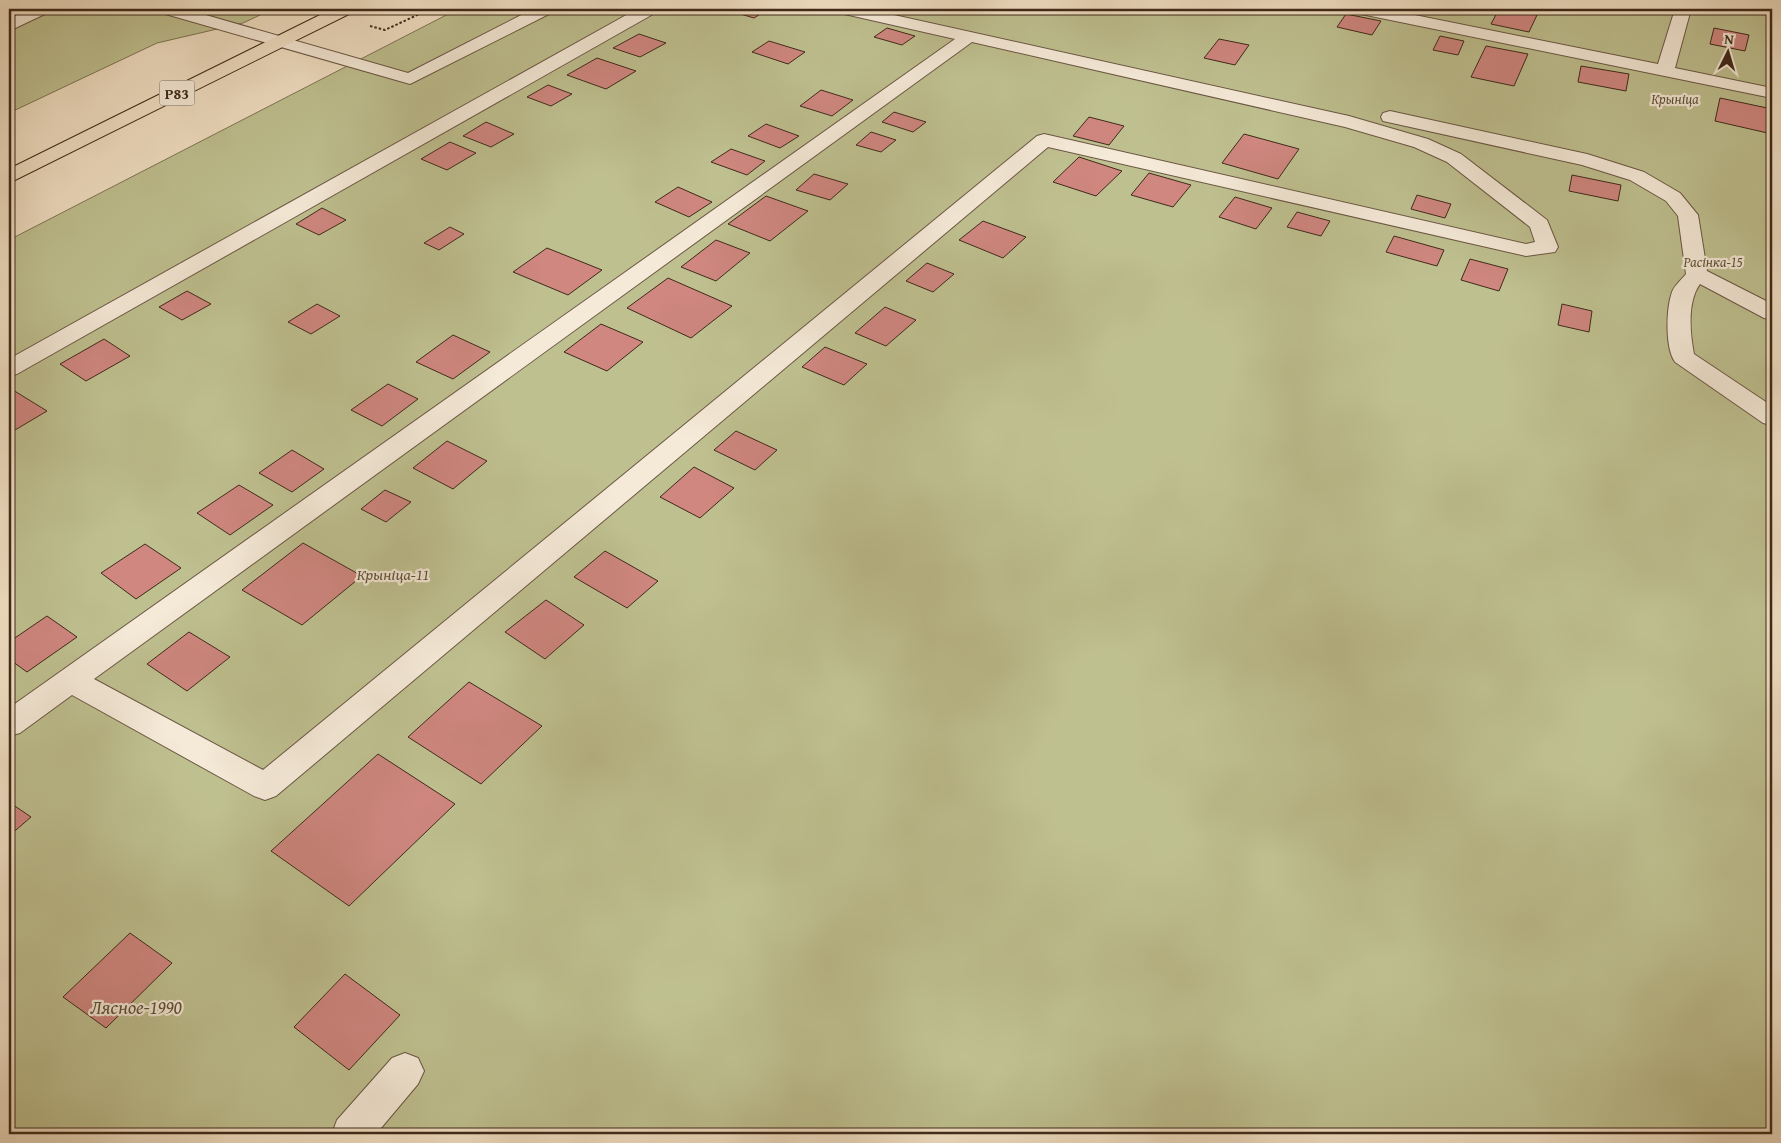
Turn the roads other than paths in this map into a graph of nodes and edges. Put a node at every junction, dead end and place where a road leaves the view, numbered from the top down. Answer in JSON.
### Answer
{"nodes":[{"id":1,"x":168,"y":9,"type":"edge"},
{"id":2,"x":344,"y":9,"type":"edge"},
{"id":3,"x":545,"y":9,"type":"edge"},
{"id":4,"x":649,"y":9,"type":"edge"},
{"id":5,"x":846,"y":9,"type":"edge"},
{"id":6,"x":900,"y":9,"type":"edge"},
{"id":7,"x":1362,"y":9,"type":"edge"},
{"id":8,"x":1683,"y":9,"type":"edge"},
{"id":9,"x":32,"y":10,"type":"edge"},
{"id":10,"x":9,"y":26,"type":"edge"},
{"id":11,"x":968,"y":36,"type":"junction"},
{"id":12,"x":278,"y":42,"type":"junction"},
{"id":13,"x":1665,"y":71,"type":"junction"},
{"id":14,"x":1772,"y":93,"type":"edge"},
{"id":15,"x":9,"y":177,"type":"edge"},
{"id":16,"x":1697,"y":274,"type":"junction"},
{"id":17,"x":1772,"y":313,"type":"edge"},
{"id":18,"x":9,"y":369,"type":"edge"},
{"id":19,"x":1772,"y":417,"type":"edge"},
{"id":20,"x":70,"y":680,"type":"junction"},
{"id":21,"x":9,"y":724,"type":"edge"},
{"id":22,"x":405,"y":1070,"type":"dead end"},
{"id":23,"x":351,"y":1134,"type":"edge"}],
"edges":[{"from":1,"to":12,"type":"street"},
{"from":2,"to":12,"type":"main road","number":"Р83"},
{"from":3,"to":12,"type":"street"},
{"from":4,"to":18,"type":"street"},
{"from":5,"to":11,"type":"street"},
{"from":6,"to":16,"type":"street"},
{"from":7,"to":13,"type":"street"},
{"from":8,"to":13,"type":"street"},
{"from":9,"to":10,"type":"street"},
{"from":11,"to":20,"type":"street"},
{"from":11,"to":20,"type":"street"},
{"from":12,"to":15,"type":"main road","number":"Р83"},
{"from":13,"to":14,"type":"street"},
{"from":16,"to":17,"type":"street"},
{"from":16,"to":19,"type":"street"},
{"from":20,"to":21,"type":"street"},
{"from":22,"to":23,"type":"street"}]}
